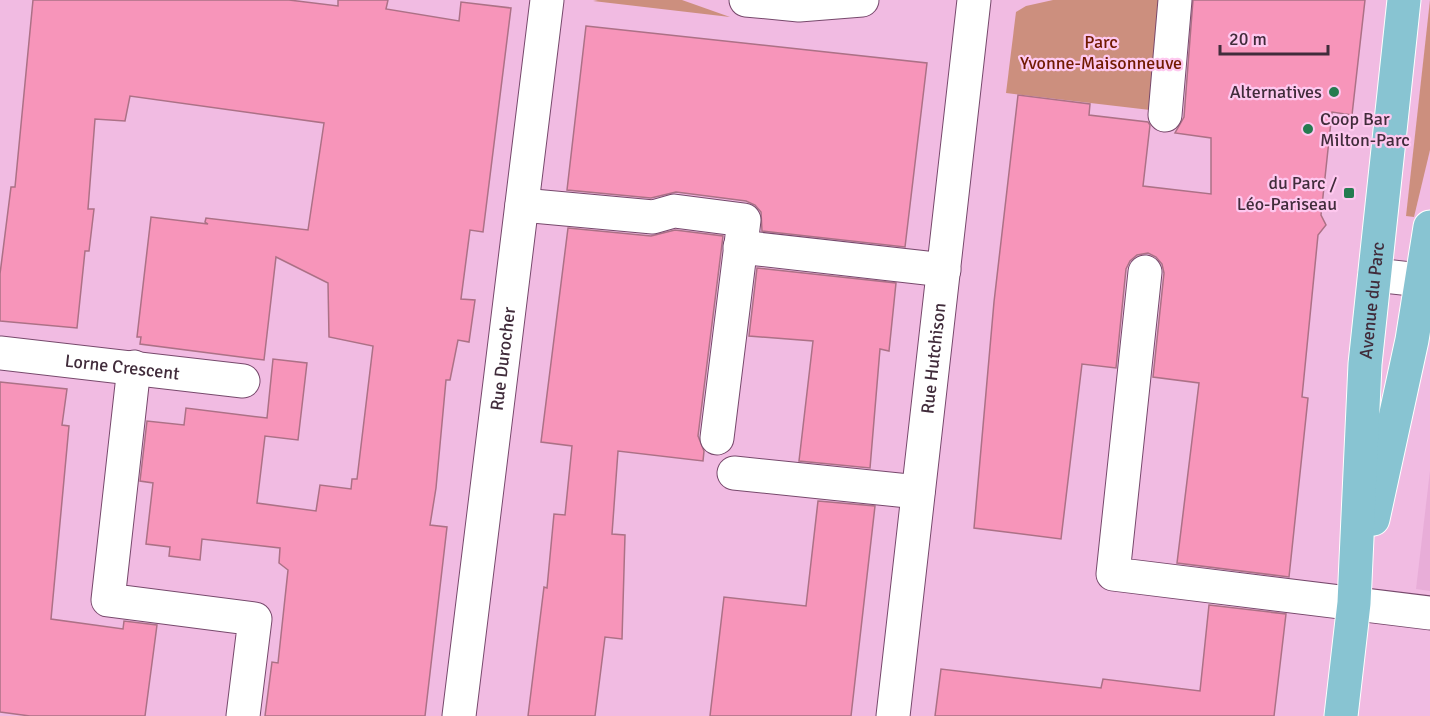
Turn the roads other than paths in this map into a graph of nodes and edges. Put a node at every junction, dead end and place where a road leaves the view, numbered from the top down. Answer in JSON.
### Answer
{"nodes":[{"id":1,"x":547,"y":0,"type":"edge"},
{"id":2,"x":746,"y":0,"type":"edge"},
{"id":3,"x":862,"y":0,"type":"edge"},
{"id":4,"x":974,"y":0,"type":"edge"},
{"id":5,"x":1175,"y":0,"type":"edge"},
{"id":6,"x":1404,"y":0,"type":"edge"},
{"id":7,"x":1165,"y":116,"type":"dead end"},
{"id":8,"x":522,"y":205,"type":"junction"},
{"id":9,"x":1430,"y":227,"type":"edge"},
{"id":10,"x":740,"y":247,"type":"junction"},
{"id":11,"x":944,"y":270,"type":"junction"},
{"id":12,"x":1145,"y":272,"type":"dead end"},
{"id":13,"x":1376,"y":274,"type":"junction"},
{"id":14,"x":1426,"y":280,"type":"edge"},
{"id":15,"x":0,"y":353,"type":"edge"},
{"id":16,"x":134,"y":367,"type":"junction"},
{"id":17,"x":243,"y":381,"type":"dead end"},
{"id":18,"x":717,"y":438,"type":"dead end"},
{"id":19,"x":734,"y":473,"type":"dead end"},
{"id":20,"x":918,"y":492,"type":"junction"},
{"id":21,"x":1354,"y":603,"type":"junction"},
{"id":22,"x":1430,"y":613,"type":"edge"},
{"id":23,"x":243,"y":716,"type":"edge"},
{"id":24,"x":459,"y":716,"type":"edge"},
{"id":25,"x":893,"y":716,"type":"edge"},
{"id":26,"x":1341,"y":716,"type":"edge"}],
"edges":[{"from":1,"to":8,"type":"street","name":"Rue Durocher"},
{"from":2,"to":3,"type":"street"},
{"from":4,"to":11,"type":"street","name":"Rue Hutchison"},
{"from":5,"to":7,"type":"street"},
{"from":6,"to":13,"type":"main road","name":"Avenue du Parc"},
{"from":8,"to":10,"type":"street"},
{"from":8,"to":24,"type":"street","name":"Rue Durocher"},
{"from":9,"to":14,"type":"main road","name":"Avenue du Parc"},
{"from":10,"to":11,"type":"street"},
{"from":10,"to":18,"type":"street"},
{"from":11,"to":20,"type":"street","name":"Rue Hutchison"},
{"from":12,"to":21,"type":"street"},
{"from":13,"to":14,"type":"street"},
{"from":13,"to":21,"type":"main road","name":"Avenue du Parc"},
{"from":14,"to":21,"type":"main road","name":"Avenue du Parc"},
{"from":15,"to":16,"type":"street","name":"Lorne Crescent"},
{"from":16,"to":17,"type":"street","name":"Lorne Crescent"},
{"from":16,"to":23,"type":"street"},
{"from":19,"to":20,"type":"street"},
{"from":20,"to":25,"type":"street","name":"Rue Hutchison"},
{"from":21,"to":22,"type":"street"},
{"from":21,"to":26,"type":"main road","name":"Avenue du Parc"}]}
